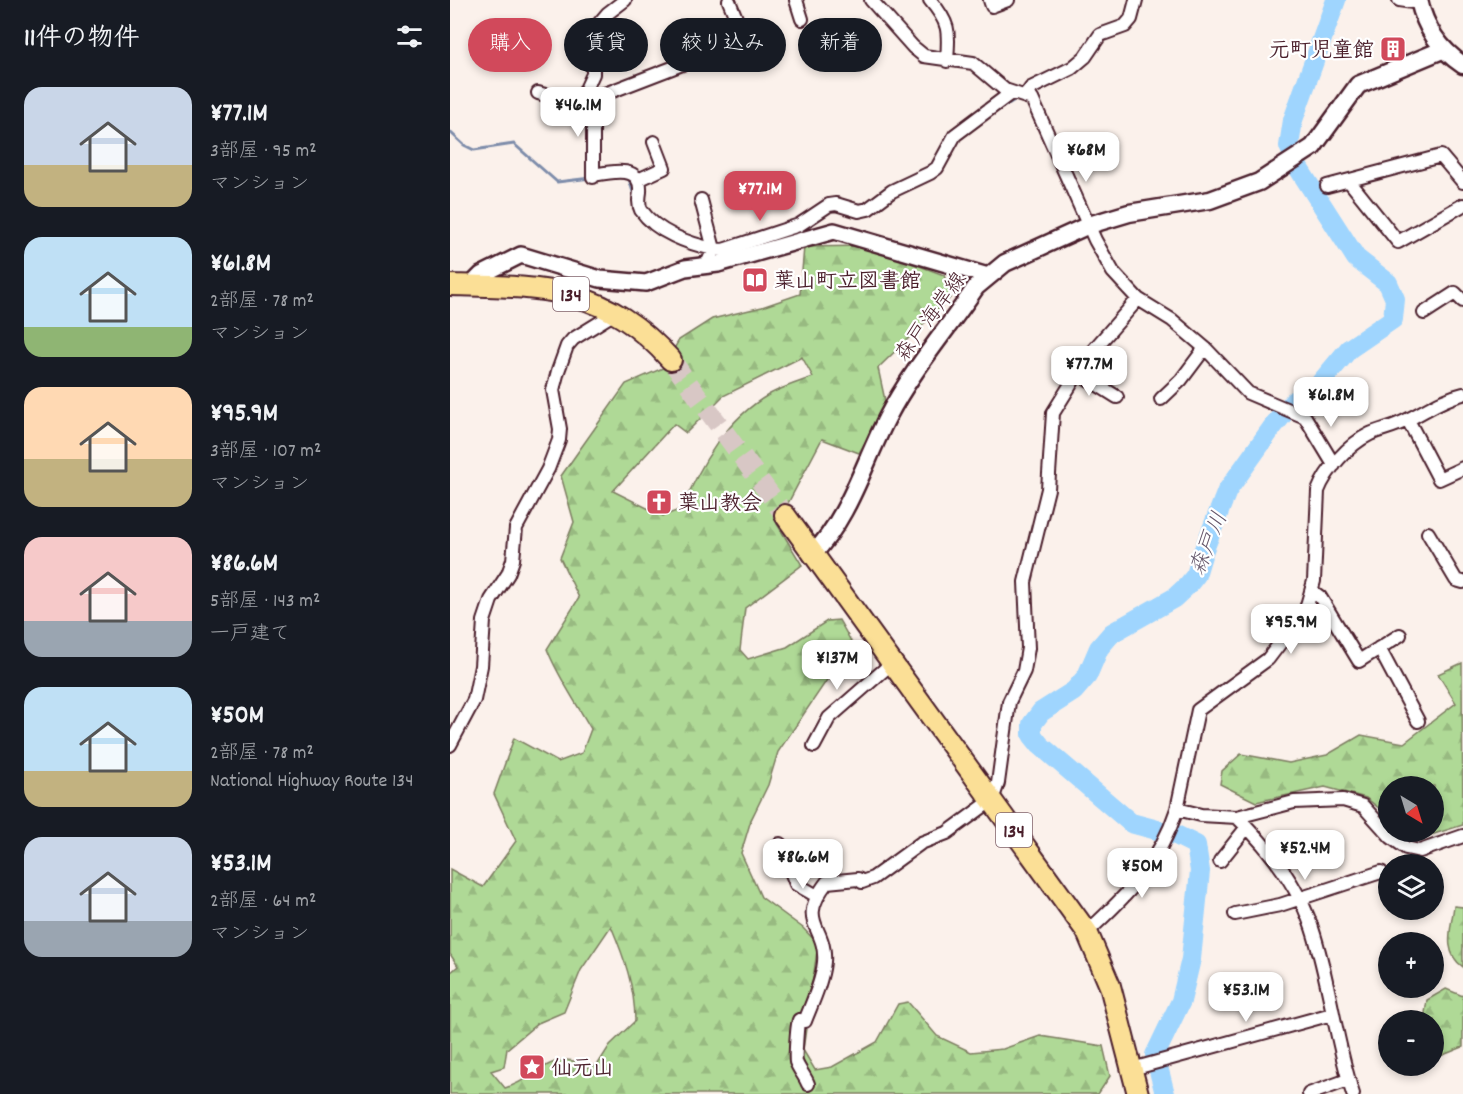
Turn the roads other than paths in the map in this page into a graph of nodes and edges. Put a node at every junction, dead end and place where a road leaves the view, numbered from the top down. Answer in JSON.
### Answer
{"nodes":[{"id":1,"x":625,"y":0,"type":"edge"},
{"id":2,"x":796,"y":0,"type":"edge"},
{"id":3,"x":871,"y":0,"type":"edge"},
{"id":4,"x":930,"y":0,"type":"edge"},
{"id":5,"x":990,"y":0,"type":"edge"},
{"id":6,"x":1008,"y":0,"type":"edge"},
{"id":7,"x":1136,"y":0,"type":"edge"},
{"id":8,"x":1400,"y":0,"type":"edge"},
{"id":9,"x":729,"y":1,"type":"edge"},
{"id":10,"x":1420,"y":2,"type":"edge"},
{"id":11,"x":802,"y":18,"type":"edge"},
{"id":12,"x":1442,"y":50,"type":"junction"},
{"id":13,"x":947,"y":61,"type":"junction"},
{"id":14,"x":1463,"y":65,"type":"edge"},
{"id":15,"x":538,"y":93,"type":"dead end"},
{"id":16,"x":1011,"y":93,"type":"junction"},
{"id":17,"x":1026,"y":95,"type":"junction"},
{"id":18,"x":581,"y":100,"type":"junction"},
{"id":19,"x":654,"y":142,"type":"dead end"},
{"id":20,"x":639,"y":180,"type":"junction"},
{"id":21,"x":1349,"y":181,"type":"junction"},
{"id":22,"x":1463,"y":182,"type":"edge"},
{"id":23,"x":1326,"y":186,"type":"dead end"},
{"id":24,"x":701,"y":200,"type":"dead end"},
{"id":25,"x":1463,"y":205,"type":"edge"},
{"id":26,"x":1089,"y":225,"type":"junction"},
{"id":27,"x":710,"y":256,"type":"junction"},
{"id":28,"x":988,"y":276,"type":"junction"},
{"id":29,"x":450,"y":285,"type":"edge"},
{"id":30,"x":471,"y":285,"type":"junction"},
{"id":31,"x":1138,"y":299,"type":"junction"},
{"id":32,"x":1463,"y":301,"type":"edge"},
{"id":33,"x":615,"y":312,"type":"junction"},
{"id":34,"x":1424,"y":313,"type":"dead end"},
{"id":35,"x":1205,"y":348,"type":"junction"},
{"id":36,"x":671,"y":360,"type":"tunnel mouth"},
{"id":37,"x":1077,"y":372,"type":"junction"},
{"id":38,"x":1463,"y":394,"type":"edge"},
{"id":39,"x":1117,"y":397,"type":"dead end"},
{"id":40,"x":1161,"y":399,"type":"dead end"},
{"id":41,"x":1408,"y":420,"type":"junction"},
{"id":42,"x":1334,"y":465,"type":"junction"},
{"id":43,"x":1463,"y":468,"type":"edge"},
{"id":44,"x":785,"y":515,"type":"tunnel mouth"},
{"id":45,"x":1428,"y":533,"type":"dead end"},
{"id":46,"x":812,"y":555,"type":"junction"},
{"id":47,"x":1463,"y":582,"type":"edge"},
{"id":48,"x":1312,"y":591,"type":"junction"},
{"id":49,"x":1400,"y":635,"type":"dead end"},
{"id":50,"x":1379,"y":648,"type":"junction"},
{"id":51,"x":892,"y":663,"type":"junction"},
{"id":52,"x":1418,"y":721,"type":"dead end"},
{"id":53,"x":450,"y":745,"type":"edge"},
{"id":54,"x":814,"y":746,"type":"dead end"},
{"id":55,"x":992,"y":800,"type":"junction"},
{"id":56,"x":1177,"y":808,"type":"junction"},
{"id":57,"x":1237,"y":817,"type":"junction"},
{"id":58,"x":1247,"y":828,"type":"junction"},
{"id":59,"x":1463,"y":836,"type":"edge"},
{"id":60,"x":780,"y":844,"type":"dead end"},
{"id":61,"x":1220,"y":861,"type":"dead end"},
{"id":62,"x":1378,"y":873,"type":"edge"},
{"id":63,"x":817,"y":896,"type":"junction"},
{"id":64,"x":1299,"y":899,"type":"junction"},
{"id":65,"x":1235,"y":914,"type":"dead end"},
{"id":66,"x":1087,"y":932,"type":"junction"},
{"id":67,"x":1332,"y":1014,"type":"junction"},
{"id":68,"x":1132,"y":1069,"type":"junction"},
{"id":69,"x":1348,"y":1080,"type":"junction"},
{"id":70,"x":808,"y":1084,"type":"dead end"},
{"id":71,"x":1136,"y":1093,"type":"edge"},
{"id":72,"x":1309,"y":1094,"type":"edge"},
{"id":73,"x":1353,"y":1094,"type":"edge"}],
"edges":[{"from":1,"to":18,"type":"street"},
{"from":2,"to":11,"type":"street"},
{"from":3,"to":13,"type":"street"},
{"from":4,"to":13,"type":"street"},
{"from":5,"to":6,"type":"street"},
{"from":7,"to":17,"type":"street"},
{"from":8,"to":10,"type":"street"},
{"from":9,"to":18,"type":"street"},
{"from":10,"to":12,"type":"main road"},
{"from":12,"to":14,"type":"main road"},
{"from":12,"to":26,"type":"main road","name":"森戸海岸線"},
{"from":13,"to":16,"type":"street"},
{"from":15,"to":18,"type":"street"},
{"from":16,"to":17,"type":"street"},
{"from":16,"to":27,"type":"street"},
{"from":17,"to":26,"type":"street"},
{"from":18,"to":20,"type":"street"},
{"from":19,"to":20,"type":"street"},
{"from":20,"to":27,"type":"street"},
{"from":21,"to":22,"type":"street"},
{"from":21,"to":23,"type":"street"},
{"from":21,"to":25,"type":"street"},
{"from":24,"to":27,"type":"street"},
{"from":26,"to":28,"type":"main road","name":"森戸海岸線"},
{"from":26,"to":31,"type":"street"},
{"from":27,"to":28,"type":"street"},
{"from":27,"to":30,"type":"street"},
{"from":28,"to":46,"type":"main road","name":"森戸海岸線"},
{"from":29,"to":30,"type":"highway","number":"134"},
{"from":30,"to":33,"type":"highway","number":"134"},
{"from":31,"to":35,"type":"street"},
{"from":31,"to":37,"type":"street"},
{"from":32,"to":34,"type":"street"},
{"from":33,"to":36,"type":"highway","number":"134"},
{"from":33,"to":53,"type":"street"},
{"from":35,"to":40,"type":"street"},
{"from":35,"to":42,"type":"street"},
{"from":37,"to":39,"type":"street"},
{"from":37,"to":55,"type":"street"},
{"from":38,"to":41,"type":"street"},
{"from":41,"to":42,"type":"street"},
{"from":41,"to":43,"type":"street"},
{"from":42,"to":48,"type":"street"},
{"from":44,"to":46,"type":"highway","number":"134"},
{"from":45,"to":47,"type":"street"},
{"from":46,"to":51,"type":"highway","number":"134"},
{"from":48,"to":50,"type":"street"},
{"from":48,"to":56,"type":"street"},
{"from":49,"to":50,"type":"street"},
{"from":50,"to":52,"type":"street"},
{"from":51,"to":54,"type":"street"},
{"from":51,"to":55,"type":"highway","number":"134"},
{"from":55,"to":63,"type":"street"},
{"from":55,"to":66,"type":"highway","number":"134"},
{"from":56,"to":57,"type":"street"},
{"from":56,"to":66,"type":"street"},
{"from":57,"to":58,"type":"street"},
{"from":57,"to":59,"type":"street"},
{"from":58,"to":61,"type":"street"},
{"from":58,"to":64,"type":"street"},
{"from":60,"to":63,"type":"street"},
{"from":62,"to":64,"type":"street"},
{"from":63,"to":70,"type":"street"},
{"from":64,"to":65,"type":"street"},
{"from":64,"to":67,"type":"street"},
{"from":66,"to":68,"type":"highway","number":"134"},
{"from":67,"to":68,"type":"street"},
{"from":67,"to":69,"type":"street"},
{"from":68,"to":71,"type":"highway","number":"134"},
{"from":69,"to":72,"type":"street"},
{"from":69,"to":73,"type":"street"}]}
